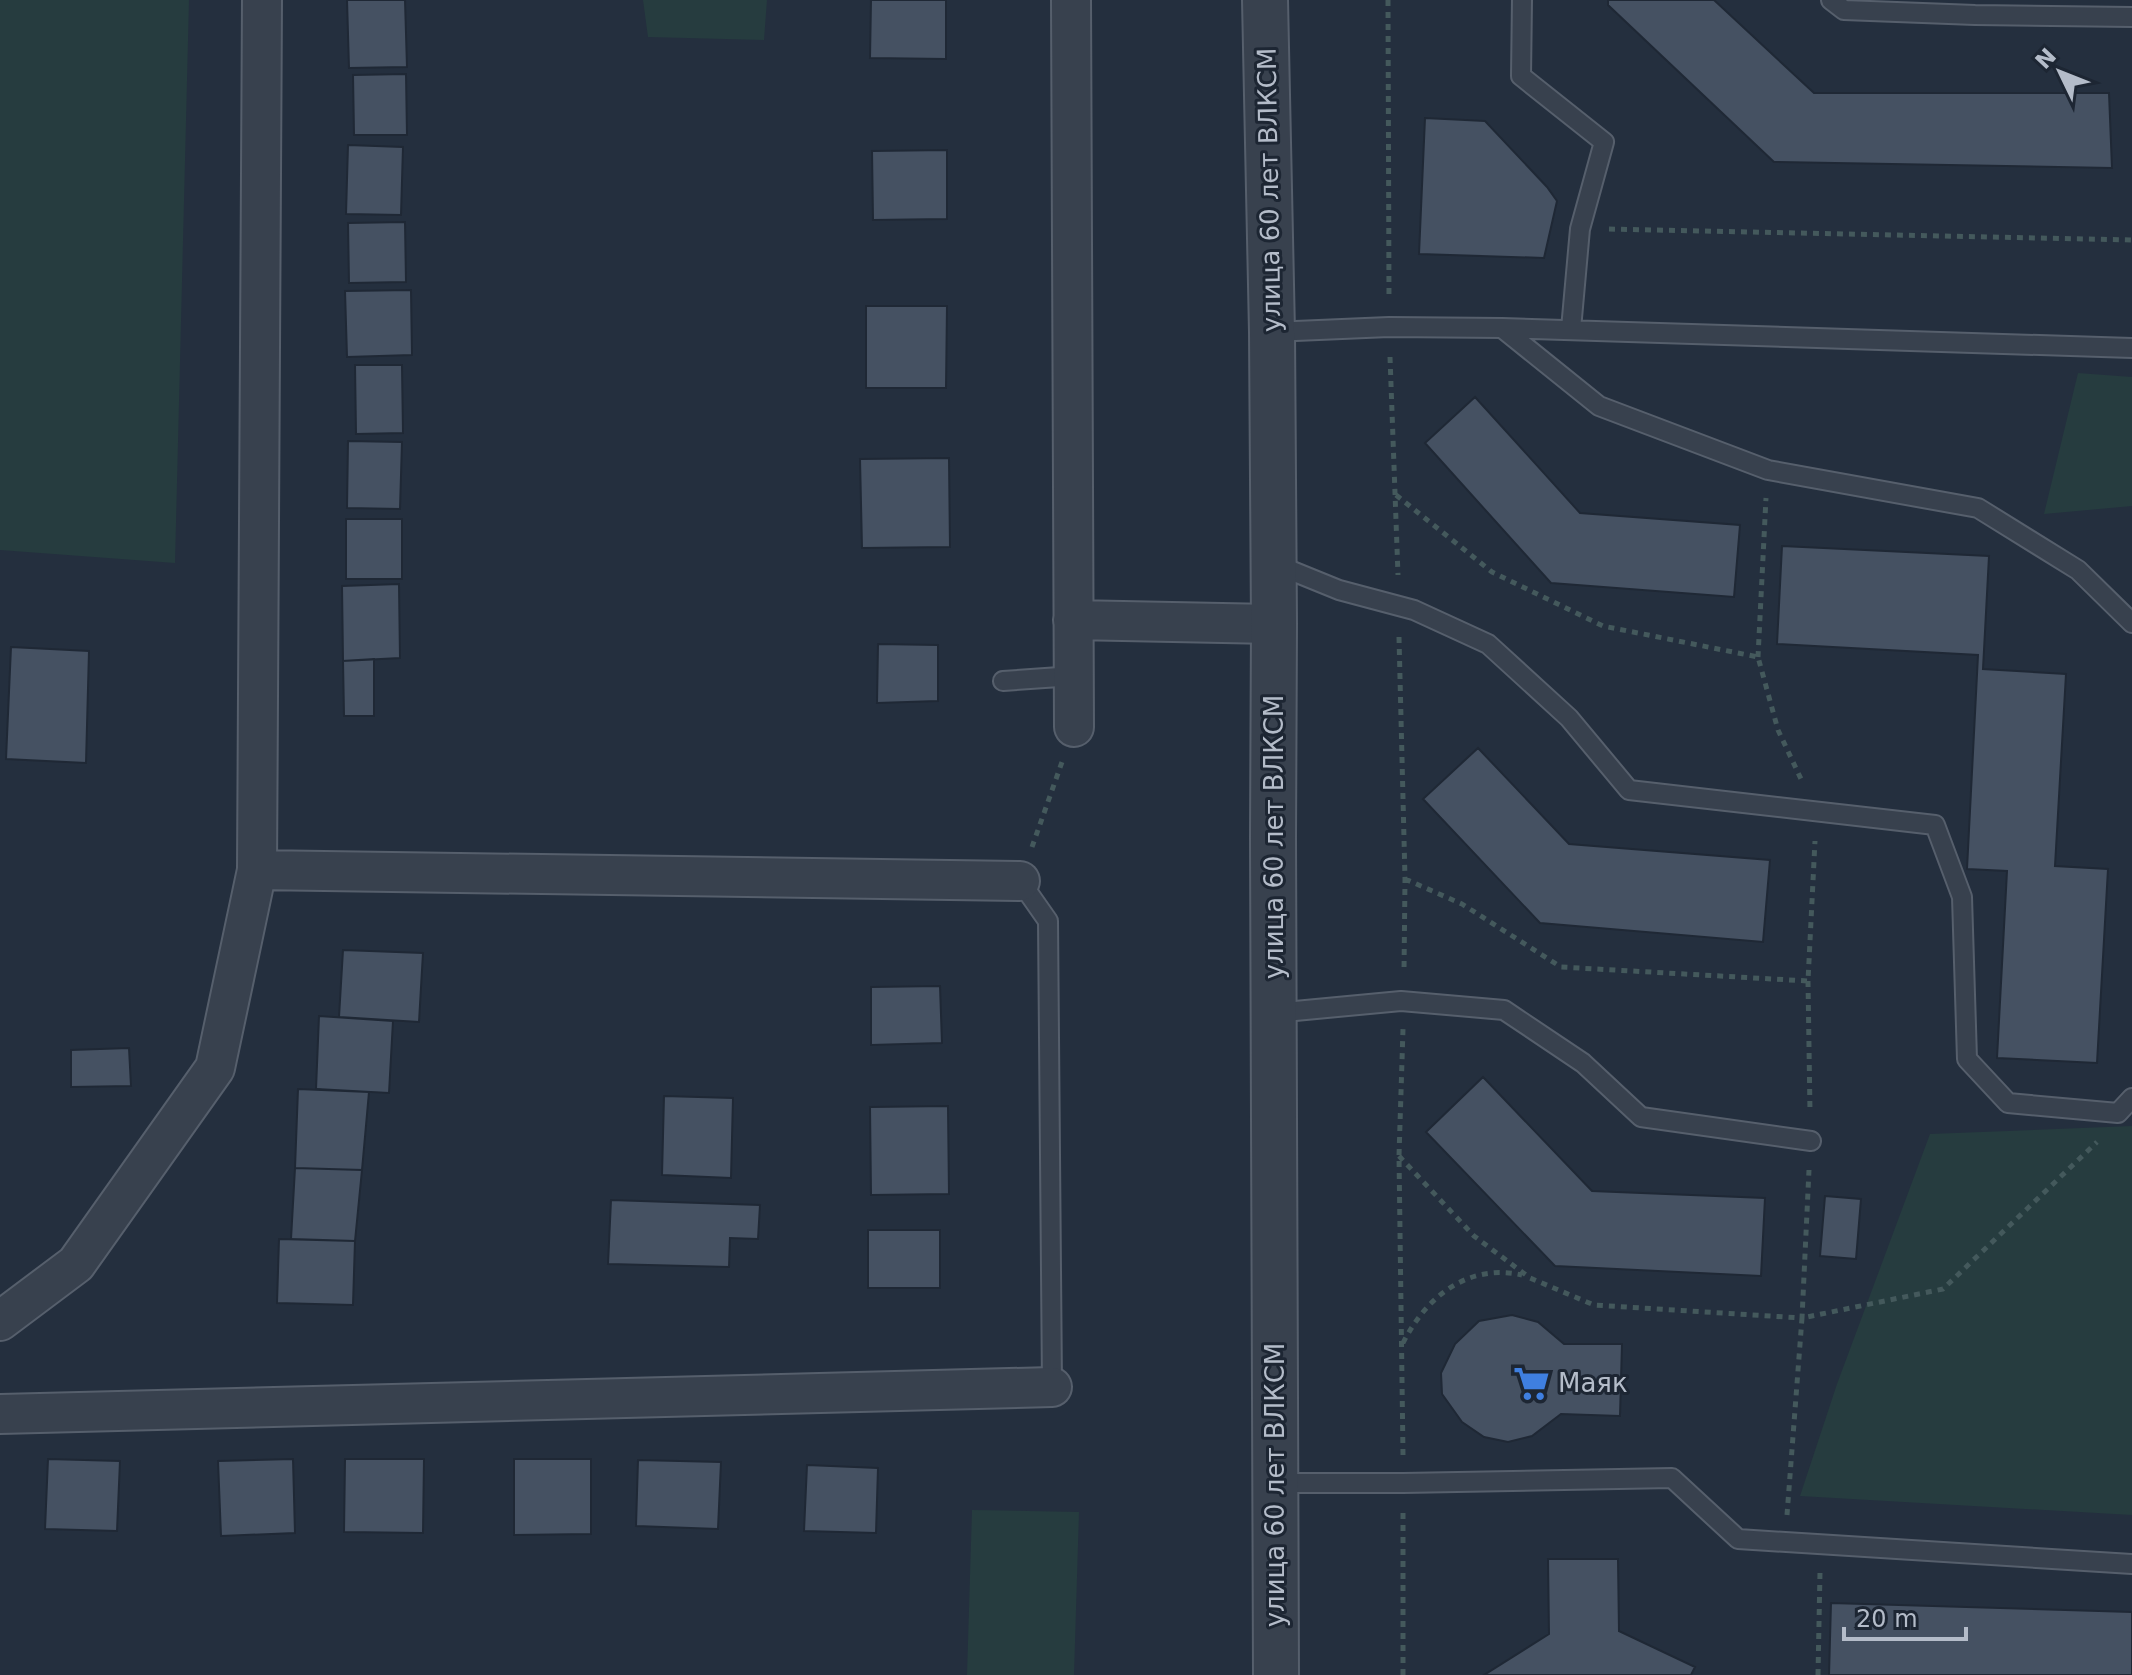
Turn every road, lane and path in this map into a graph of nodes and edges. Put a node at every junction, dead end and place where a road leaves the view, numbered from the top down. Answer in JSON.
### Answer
{"nodes":[{"id":1,"x":262,"y":0,"type":"edge"},
{"id":2,"x":1071,"y":0,"type":"edge"},
{"id":3,"x":1265,"y":0,"type":"edge"},
{"id":4,"x":1388,"y":0,"type":"edge"},
{"id":5,"x":1522,"y":0,"type":"edge"},
{"id":6,"x":1831,"y":0,"type":"edge"},
{"id":7,"x":2132,"y":17,"type":"edge"},
{"id":8,"x":1580,"y":229,"type":"junction"},
{"id":9,"x":2132,"y":240,"type":"edge"},
{"id":10,"x":1389,"y":327,"type":"junction"},
{"id":11,"x":1502,"y":328,"type":"junction"},
{"id":12,"x":1571,"y":329,"type":"junction"},
{"id":13,"x":1272,"y":332,"type":"junction"},
{"id":14,"x":2132,"y":348,"type":"edge"},
{"id":15,"x":1768,"y":470,"type":"junction"},
{"id":16,"x":1395,"y":494,"type":"junction"},
{"id":17,"x":1273,"y":563,"type":"junction"},
{"id":18,"x":1398,"y":606,"type":"junction"},
{"id":19,"x":1073,"y":620,"type":"junction"},
{"id":20,"x":2132,"y":623,"type":"edge"},
{"id":21,"x":1274,"y":624,"type":"junction"},
{"id":22,"x":1758,"y":657,"type":"junction"},
{"id":23,"x":1074,"y":676,"type":"junction"},
{"id":24,"x":1003,"y":681,"type":"dead end"},
{"id":25,"x":1074,"y":727,"type":"joint"},
{"id":26,"x":1816,"y":811,"type":"junction"},
{"id":27,"x":257,"y":870,"type":"junction"},
{"id":28,"x":1405,"y":879,"type":"junction"},
{"id":29,"x":1020,"y":881,"type":"junction"},
{"id":30,"x":1808,"y":981,"type":"junction"},
{"id":31,"x":1404,"y":1001,"type":"junction"},
{"id":32,"x":1274,"y":1013,"type":"junction"},
{"id":33,"x":2132,"y":1098,"type":"edge"},
{"id":34,"x":2118,"y":1113,"type":"junction"},
{"id":35,"x":1811,"y":1141,"type":"junction"},
{"id":36,"x":1399,"y":1156,"type":"junction"},
{"id":37,"x":1527,"y":1276,"type":"junction"},
{"id":38,"x":1802,"y":1318,"type":"junction"},
{"id":39,"x":0,"y":1321,"type":"edge"},
{"id":40,"x":1402,"y":1346,"type":"junction"},
{"id":41,"x":1052,"y":1387,"type":"joint"},
{"id":42,"x":0,"y":1414,"type":"edge"},
{"id":43,"x":1274,"y":1483,"type":"junction"},
{"id":44,"x":1403,"y":1483,"type":"junction"},
{"id":45,"x":1785,"y":1542,"type":"junction"},
{"id":46,"x":1820,"y":1544,"type":"junction"},
{"id":47,"x":2132,"y":1564,"type":"edge"},
{"id":48,"x":1276,"y":1675,"type":"edge"},
{"id":49,"x":1403,"y":1675,"type":"edge"},
{"id":50,"x":1818,"y":1675,"type":"edge"}],
"edges":[{"from":1,"to":27,"type":"street"},
{"from":2,"to":19,"type":"street"},
{"from":3,"to":13,"type":"street","name":"улица 60 лет ВЛКСМ"},
{"from":4,"to":10,"type":"path"},
{"from":5,"to":8,"type":"lane"},
{"from":6,"to":7,"type":"lane"},
{"from":8,"to":9,"type":"path"},
{"from":8,"to":12,"type":"lane"},
{"from":10,"to":11,"type":"lane"},
{"from":10,"to":13,"type":"lane"},
{"from":10,"to":16,"type":"path"},
{"from":11,"to":12,"type":"lane"},
{"from":11,"to":15,"type":"lane"},
{"from":12,"to":14,"type":"lane"},
{"from":13,"to":17,"type":"street","name":"улица 60 лет ВЛКСМ"},
{"from":15,"to":20,"type":"lane"},
{"from":15,"to":22,"type":"path"},
{"from":16,"to":18,"type":"path"},
{"from":16,"to":22,"type":"path"},
{"from":17,"to":18,"type":"lane"},
{"from":17,"to":21,"type":"street","name":"улица 60 лет ВЛКСМ"},
{"from":18,"to":26,"type":"lane"},
{"from":18,"to":28,"type":"path"},
{"from":19,"to":21,"type":"street"},
{"from":19,"to":23,"type":"street"},
{"from":21,"to":32,"type":"street","name":"улица 60 лет ВЛКСМ"},
{"from":22,"to":26,"type":"path"},
{"from":23,"to":24,"type":"lane"},
{"from":23,"to":25,"type":"street"},
{"from":25,"to":29,"type":"path"},
{"from":26,"to":30,"type":"path"},
{"from":26,"to":34,"type":"lane"},
{"from":27,"to":29,"type":"street"},
{"from":27,"to":39,"type":"street"},
{"from":28,"to":30,"type":"path"},
{"from":28,"to":31,"type":"path"},
{"from":29,"to":41,"type":"lane"},
{"from":30,"to":35,"type":"path"},
{"from":31,"to":32,"type":"lane"},
{"from":31,"to":35,"type":"lane"},
{"from":31,"to":36,"type":"path"},
{"from":32,"to":43,"type":"street","name":"улица 60 лет ВЛКСМ"},
{"from":33,"to":34,"type":"lane"},
{"from":34,"to":38,"type":"path"},
{"from":35,"to":38,"type":"path"},
{"from":36,"to":37,"type":"path"},
{"from":36,"to":40,"type":"path"},
{"from":37,"to":38,"type":"path"},
{"from":37,"to":40,"type":"path"},
{"from":38,"to":45,"type":"path"},
{"from":40,"to":44,"type":"path"},
{"from":41,"to":42,"type":"street"},
{"from":43,"to":44,"type":"lane"},
{"from":43,"to":48,"type":"street","name":"улица 60 лет ВЛКСМ"},
{"from":44,"to":45,"type":"lane"},
{"from":44,"to":49,"type":"path"},
{"from":45,"to":46,"type":"lane"},
{"from":46,"to":47,"type":"lane"},
{"from":46,"to":50,"type":"path"}]}
